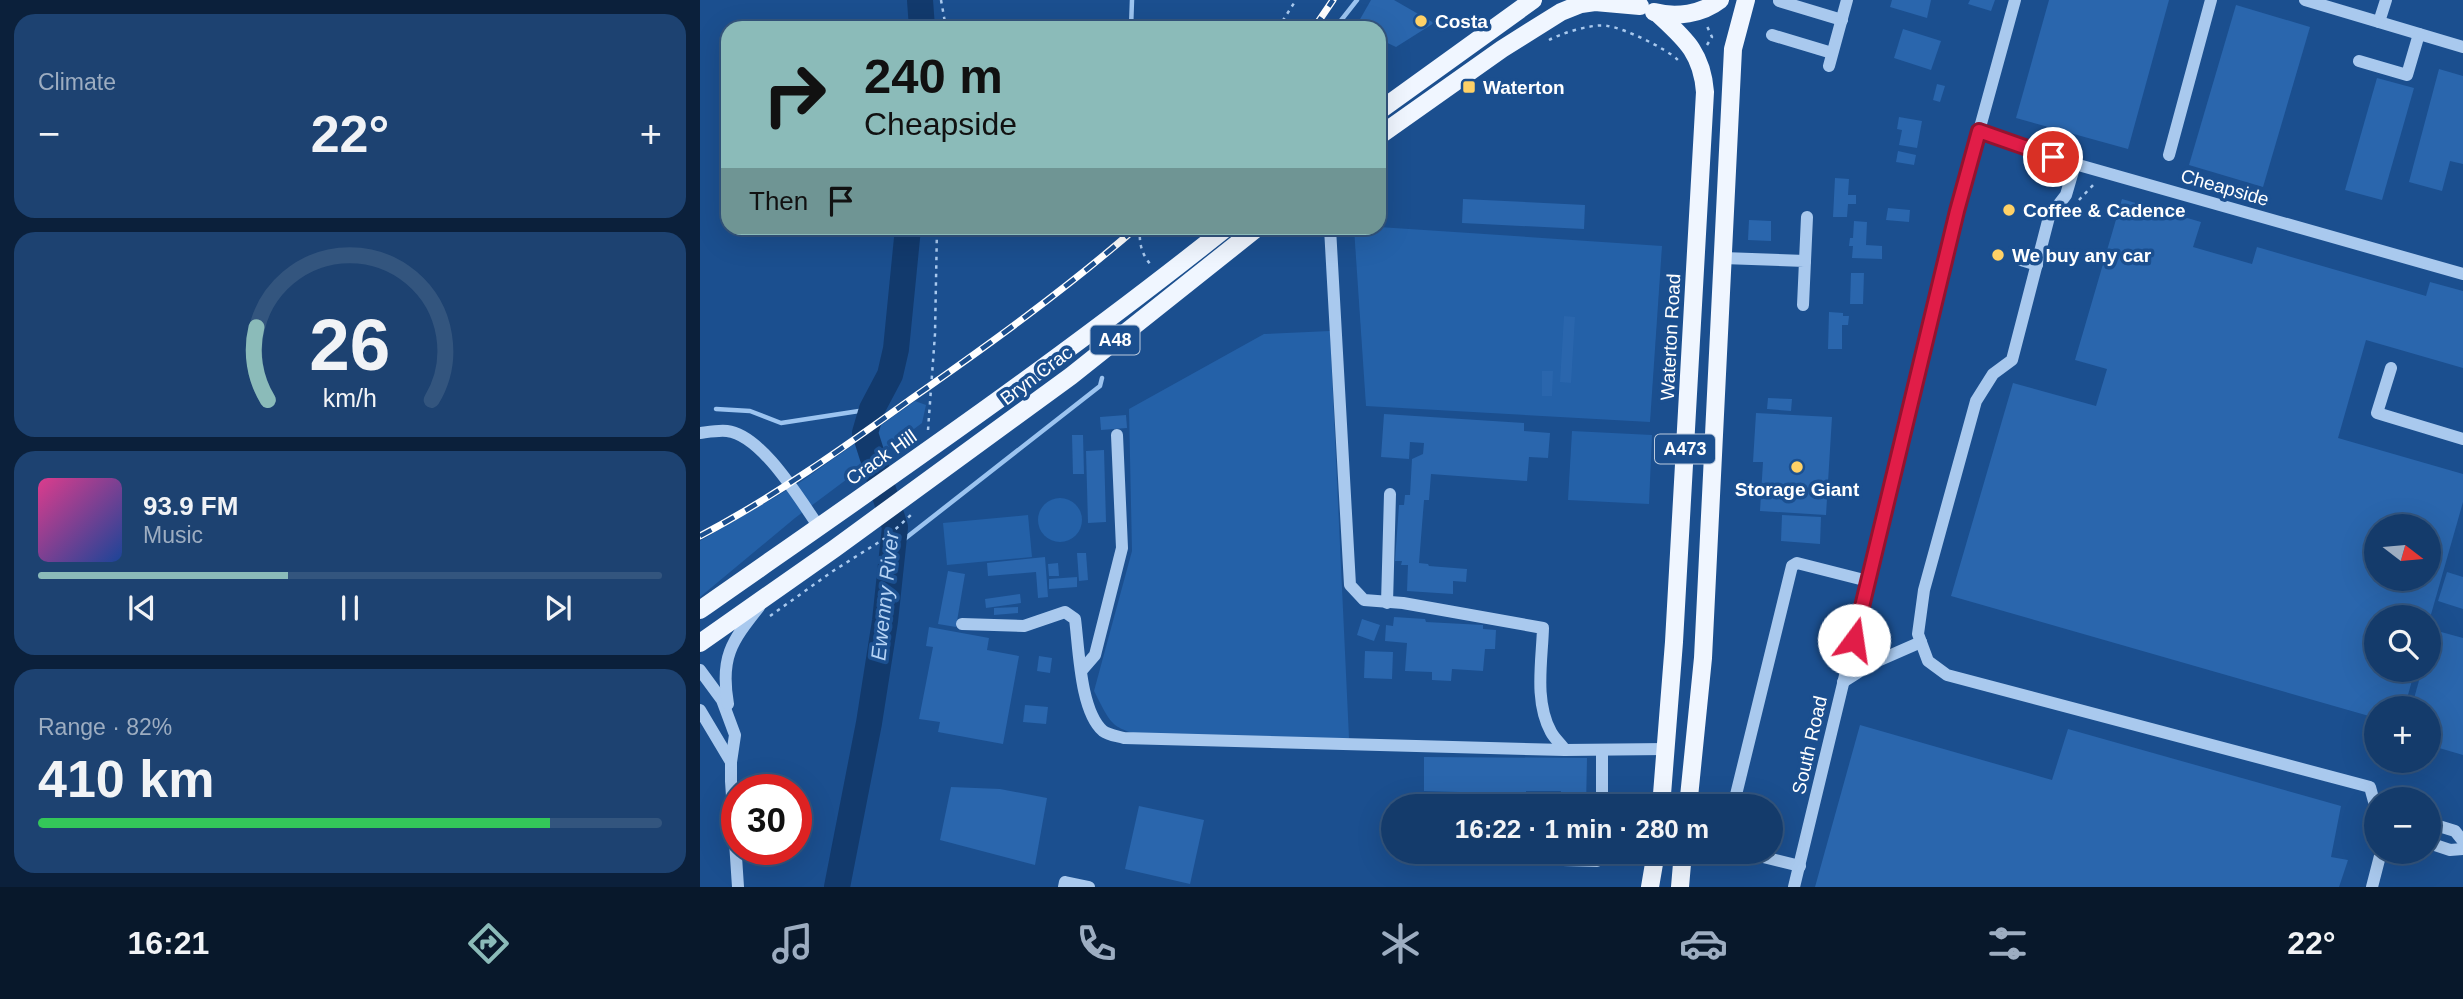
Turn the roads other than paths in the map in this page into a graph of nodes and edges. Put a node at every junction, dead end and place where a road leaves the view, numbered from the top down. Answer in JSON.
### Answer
{"nodes":[{"id":1,"x":1533,"y":0,"type":"edge"},
{"id":2,"x":1720,"y":0,"type":"edge"},
{"id":3,"x":1746,"y":0,"type":"edge"},
{"id":4,"x":1847,"y":0,"type":"edge"},
{"id":5,"x":2015,"y":0,"type":"edge"},
{"id":6,"x":2211,"y":0,"type":"edge"},
{"id":7,"x":2305,"y":0,"type":"edge"},
{"id":8,"x":2386,"y":0,"type":"edge"},
{"id":9,"x":1779,"y":1,"type":"edge"},
{"id":10,"x":2325,"y":3,"type":"edge"},
{"id":11,"x":1643,"y":7,"type":"edge"},
{"id":12,"x":1842,"y":20,"type":"junction"},
{"id":13,"x":2379,"y":22,"type":"junction"},
{"id":14,"x":2419,"y":34,"type":"junction"},
{"id":15,"x":1772,"y":35,"type":"dead end"},
{"id":16,"x":2463,"y":47,"type":"edge"},
{"id":17,"x":2359,"y":61,"type":"dead end"},
{"id":18,"x":1386,"y":106,"type":"edge"},
{"id":19,"x":1386,"y":131,"type":"edge"},
{"id":20,"x":1979,"y":131,"type":"junction"},
{"id":21,"x":2169,"y":155,"type":"dead end"},
{"id":22,"x":2075,"y":164,"type":"junction"},
{"id":23,"x":1807,"y":217,"type":"dead end"},
{"id":24,"x":1217,"y":235,"type":"edge"},
{"id":25,"x":1248,"y":235,"type":"edge"},
{"id":26,"x":1330,"y":235,"type":"edge"},
{"id":27,"x":1723,"y":258,"type":"junction"},
{"id":28,"x":1805,"y":261,"type":"junction"},
{"id":29,"x":2021,"y":261,"type":"dead end"},
{"id":30,"x":2037,"y":265,"type":"junction"},
{"id":31,"x":2463,"y":274,"type":"edge"},
{"id":32,"x":1803,"y":305,"type":"dead end"},
{"id":33,"x":2390,"y":368,"type":"dead end"},
{"id":34,"x":964,"y":425,"type":"joint"},
{"id":35,"x":700,"y":433,"type":"edge"},
{"id":36,"x":1117,"y":435,"type":"dead end"},
{"id":37,"x":2463,"y":439,"type":"edge"},
{"id":38,"x":1390,"y":494,"type":"dead end"},
{"id":39,"x":821,"y":525,"type":"junction"},
{"id":40,"x":1868,"y":581,"type":"junction"},
{"id":41,"x":768,"y":596,"type":"junction"},
{"id":42,"x":1387,"y":603,"type":"junction"},
{"id":43,"x":700,"y":610,"type":"edge"},
{"id":44,"x":962,"y":624,"type":"dead end"},
{"id":45,"x":1920,"y":642,"type":"junction"},
{"id":46,"x":700,"y":643,"type":"edge"},
{"id":47,"x":700,"y":670,"type":"edge"},
{"id":48,"x":1082,"y":670,"type":"junction"},
{"id":49,"x":1843,"y":682,"type":"junction"},
{"id":50,"x":700,"y":710,"type":"edge"},
{"id":51,"x":730,"y":719,"type":"junction"},
{"id":52,"x":1667,"y":749,"type":"junction"},
{"id":53,"x":1565,"y":750,"type":"junction"},
{"id":54,"x":1602,"y":750,"type":"junction"},
{"id":55,"x":731,"y":762,"type":"junction"},
{"id":56,"x":2370,"y":787,"type":"edge"},
{"id":57,"x":1602,"y":794,"type":"edge"},
{"id":58,"x":1662,"y":794,"type":"edge"},
{"id":59,"x":1689,"y":794,"type":"edge"},
{"id":60,"x":1736,"y":794,"type":"edge"},
{"id":61,"x":2441,"y":826,"type":"edge"},
{"id":62,"x":2463,"y":841,"type":"edge"},
{"id":63,"x":2441,"y":847,"type":"edge"},
{"id":64,"x":2463,"y":849,"type":"edge"},
{"id":65,"x":1783,"y":862,"type":"edge"},
{"id":66,"x":1654,"y":864,"type":"edge"},
{"id":67,"x":1682,"y":864,"type":"edge"},
{"id":68,"x":2379,"y":864,"type":"edge"},
{"id":69,"x":1800,"y":866,"type":"junction"},
{"id":70,"x":2376,"y":886,"type":"edge"},
{"id":71,"x":737,"y":887,"type":"edge"},
{"id":72,"x":1064,"y":887,"type":"edge"},
{"id":73,"x":1089,"y":887,"type":"edge"},
{"id":74,"x":1650,"y":887,"type":"edge"},
{"id":75,"x":1680,"y":887,"type":"edge"},
{"id":76,"x":1794,"y":887,"type":"edge"}],
"edges":[{"from":1,"to":18,"type":"main road"},
{"from":2,"to":11,"type":"main road"},
{"from":3,"to":27,"type":"main road","number":"A473"},
{"from":4,"to":12,"type":"street"},
{"from":5,"to":20,"type":"street","name":"South Road"},
{"from":6,"to":21,"type":"street"},
{"from":7,"to":10,"type":"street"},
{"from":8,"to":13,"type":"street"},
{"from":9,"to":12,"type":"street"},
{"from":10,"to":13,"type":"street"},
{"from":11,"to":19,"type":"main road"},
{"from":11,"to":52,"type":"main road","name":"Waterton Road","number":"A473"},
{"from":12,"to":15,"type":"street"},
{"from":13,"to":14,"type":"street"},
{"from":14,"to":16,"type":"street"},
{"from":14,"to":17,"type":"street"},
{"from":20,"to":22,"type":"street","name":"Cheapside"},
{"from":20,"to":40,"type":"street","name":"South Road"},
{"from":22,"to":30,"type":"street"},
{"from":22,"to":31,"type":"street","name":"Cheapside"},
{"from":23,"to":28,"type":"street"},
{"from":24,"to":34,"type":"main road","name":"Bryn Crac","number":"A48"},
{"from":25,"to":41,"type":"main road","name":"Bryn Crac","number":"A48"},
{"from":26,"to":42,"type":"street"},
{"from":27,"to":28,"type":"street"},
{"from":27,"to":59,"type":"main road","number":"A473"},
{"from":28,"to":32,"type":"street"},
{"from":29,"to":30,"type":"street"},
{"from":30,"to":45,"type":"street"},
{"from":33,"to":37,"type":"street"},
{"from":34,"to":39,"type":"main road","name":"Crack Hill","number":"A48"},
{"from":35,"to":39,"type":"street"},
{"from":36,"to":48,"type":"street"},
{"from":38,"to":42,"type":"street"},
{"from":39,"to":43,"type":"main road","number":"A48"},
{"from":40,"to":49,"type":"street","name":"South Road"},
{"from":40,"to":60,"type":"street"},
{"from":41,"to":46,"type":"main road","number":"A48"},
{"from":41,"to":51,"type":"street"},
{"from":42,"to":53,"type":"street"},
{"from":44,"to":48,"type":"street"},
{"from":45,"to":49,"type":"street"},
{"from":45,"to":56,"type":"street"},
{"from":47,"to":51,"type":"street"},
{"from":48,"to":53,"type":"street"},
{"from":49,"to":69,"type":"street","name":"South Road"},
{"from":50,"to":55,"type":"street"},
{"from":51,"to":55,"type":"street"},
{"from":52,"to":54,"type":"street"},
{"from":52,"to":58,"type":"main road","name":"Waterton Road","number":"A473"},
{"from":53,"to":54,"type":"street"},
{"from":54,"to":57,"type":"street"},
{"from":55,"to":71,"type":"street"},
{"from":61,"to":62,"type":"street"},
{"from":63,"to":64,"type":"street"},
{"from":65,"to":69,"type":"street"},
{"from":66,"to":74,"type":"main road"},
{"from":67,"to":75,"type":"main road"},
{"from":68,"to":70,"type":"street"},
{"from":69,"to":76,"type":"street","name":"South Road"},
{"from":72,"to":73,"type":"street"}]}
